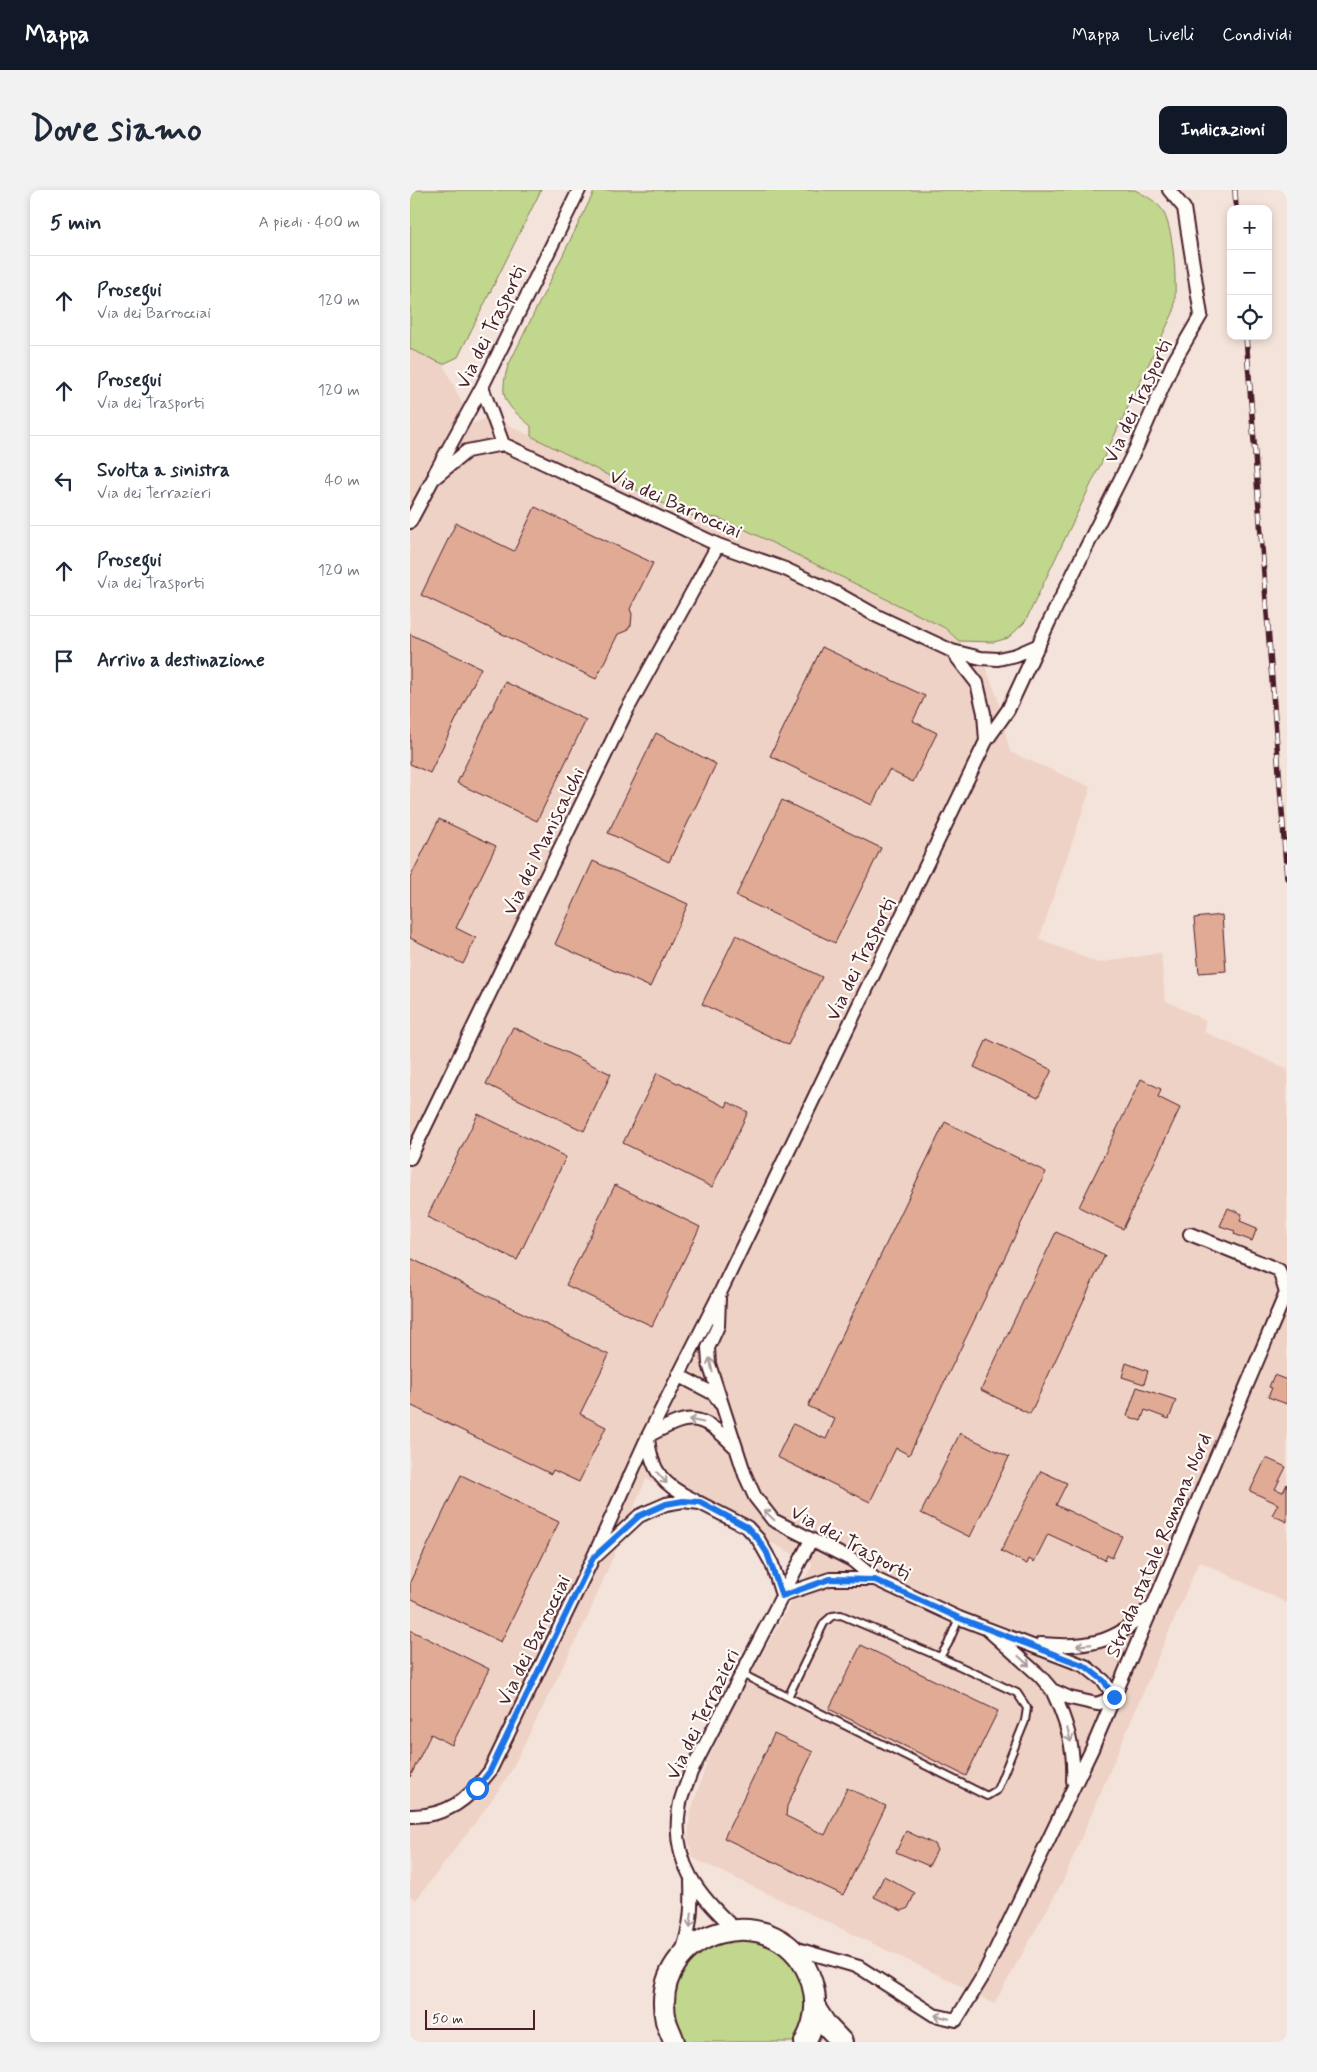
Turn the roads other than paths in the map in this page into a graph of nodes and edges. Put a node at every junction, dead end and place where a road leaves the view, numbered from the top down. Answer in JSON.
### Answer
{"nodes":[{"id":1,"x":578,"y":190,"type":"edge"},
{"id":2,"x":1169,"y":190,"type":"edge"},
{"id":3,"x":482,"y":386,"type":"junction"},
{"id":4,"x":503,"y":444,"type":"junction"},
{"id":5,"x":433,"y":479,"type":"junction"},
{"id":6,"x":410,"y":522,"type":"edge"},
{"id":7,"x":718,"y":545,"type":"junction"},
{"id":8,"x":1039,"y":645,"type":"junction"},
{"id":9,"x":952,"y":651,"type":"junction"},
{"id":10,"x":986,"y":741,"type":"junction"},
{"id":11,"x":410,"y":1158,"type":"edge"},
{"id":12,"x":1190,"y":1234,"type":"dead end"},
{"id":13,"x":720,"y":1293,"type":"junction"},
{"id":14,"x":678,"y":1375,"type":"junction"},
{"id":15,"x":723,"y":1407,"type":"junction"},
{"id":16,"x":648,"y":1436,"type":"junction"},
{"id":17,"x":736,"y":1448,"type":"junction"},
{"id":18,"x":700,"y":1502,"type":"junction"},
{"id":19,"x":811,"y":1540,"type":"junction"},
{"id":20,"x":593,"y":1558,"type":"junction"},
{"id":21,"x":875,"y":1580,"type":"junction"},
{"id":22,"x":782,"y":1596,"type":"junction"},
{"id":23,"x":1154,"y":1602,"type":"junction"},
{"id":24,"x":959,"y":1618,"type":"junction"},
{"id":25,"x":987,"y":1629,"type":"junction"},
{"id":26,"x":1021,"y":1642,"type":"junction"},
{"id":27,"x":940,"y":1657,"type":"junction"},
{"id":28,"x":742,"y":1674,"type":"junction"},
{"id":29,"x":1052,"y":1690,"type":"junction"},
{"id":30,"x":788,"y":1697,"type":"junction"},
{"id":31,"x":1114,"y":1697,"type":"junction"},
{"id":32,"x":1072,"y":1790,"type":"junction"},
{"id":33,"x":410,"y":1816,"type":"edge"},
{"id":34,"x":691,"y":1881,"type":"junction"},
{"id":35,"x":735,"y":1929,"type":"junction"},
{"id":36,"x":788,"y":1946,"type":"junction"},
{"id":37,"x":681,"y":1957,"type":"junction"},
{"id":38,"x":815,"y":2008,"type":"junction"},
{"id":39,"x":674,"y":2042,"type":"edge"},
{"id":40,"x":805,"y":2042,"type":"edge"},
{"id":41,"x":842,"y":2042,"type":"edge"}],
"edges":[{"from":1,"to":3,"type":"street","name":"Via dei Trasporti"},
{"from":2,"to":8,"type":"street","name":"Via dei Trasporti"},
{"from":3,"to":4,"type":"street"},
{"from":3,"to":5,"type":"street","name":"Via dei Trasporti"},
{"from":4,"to":5,"type":"street"},
{"from":4,"to":7,"type":"street","name":"Via dei Barrocciai"},
{"from":5,"to":6,"type":"street"},
{"from":7,"to":9,"type":"street","name":"Via dei Barrocciai"},
{"from":7,"to":11,"type":"street","name":"Via dei Maniscalchi"},
{"from":8,"to":9,"type":"street","name":"Via dei Barrocciai"},
{"from":8,"to":10,"type":"street","name":"Via dei Trasporti"},
{"from":9,"to":10,"type":"street","name":"Via dei Barrocciai"},
{"from":10,"to":13,"type":"street","name":"Via dei Trasporti"},
{"from":12,"to":23,"type":"street","name":"Strada statale Romana Nord"},
{"from":13,"to":14,"type":"street","name":"Via dei Trasporti"},
{"from":15,"to":13,"type":"street","name":"Via dei Trasporti","one_way":true},
{"from":14,"to":15,"type":"street","name":"Via dei Trasporti"},
{"from":14,"to":16,"type":"street","name":"Via dei Trasporti"},
{"from":15,"to":17,"type":"street","name":"Via dei Trasporti"},
{"from":17,"to":16,"type":"street","name":"Via dei Trasporti","one_way":true},
{"from":16,"to":18,"type":"street","one_way":true},
{"from":16,"to":20,"type":"street","name":"Via dei Barrocciai"},
{"from":19,"to":17,"type":"street","name":"Via dei Trasporti","one_way":true},
{"from":18,"to":20,"type":"street"},
{"from":18,"to":22,"type":"street"},
{"from":19,"to":21,"type":"street","name":"Via dei Trasporti"},
{"from":19,"to":22,"type":"street","name":"Via dei Terrazieri"},
{"from":20,"to":33,"type":"street","name":"Via dei Barrocciai"},
{"from":21,"to":22,"type":"street"},
{"from":21,"to":24,"type":"street","name":"Via dei Trasporti"},
{"from":22,"to":28,"type":"street","name":"Via dei Terrazieri"},
{"from":23,"to":26,"type":"street","name":"Via dei Trasporti","one_way":true},
{"from":23,"to":31,"type":"street","name":"Strada statale Romana Nord"},
{"from":24,"to":25,"type":"street","name":"Via dei Trasporti"},
{"from":24,"to":27,"type":"lane"},
{"from":25,"to":26,"type":"street","name":"Via dei Trasporti"},
{"from":25,"to":29,"type":"street","name":"Via dei Trasporti","one_way":true},
{"from":26,"to":31,"type":"street","name":"Via dei Trasporti"},
{"from":27,"to":30,"type":"lane"},
{"from":27,"to":30,"type":"lane"},
{"from":28,"to":30,"type":"lane"},
{"from":28,"to":34,"type":"street","name":"Via dei Terrazieri"},
{"from":29,"to":31,"type":"street","name":"Via dei Trasporti"},
{"from":29,"to":32,"type":"street","name":"Via dei Trasporti","one_way":true},
{"from":31,"to":32,"type":"street","name":"Strada statale Romana Nord"},
{"from":32,"to":36,"type":"street","name":"Strada statale Romana Nord","one_way":true},
{"from":34,"to":35,"type":"street","name":"Via dei Terrazieri"},
{"from":34,"to":37,"type":"street","name":"Via dei Terrazieri","one_way":true},
{"from":35,"to":36,"type":"main road"},
{"from":35,"to":37,"type":"main road"},
{"from":36,"to":38,"type":"main road"},
{"from":37,"to":39,"type":"main road"},
{"from":38,"to":40,"type":"main road"},
{"from":38,"to":41,"type":"main road"}]}
